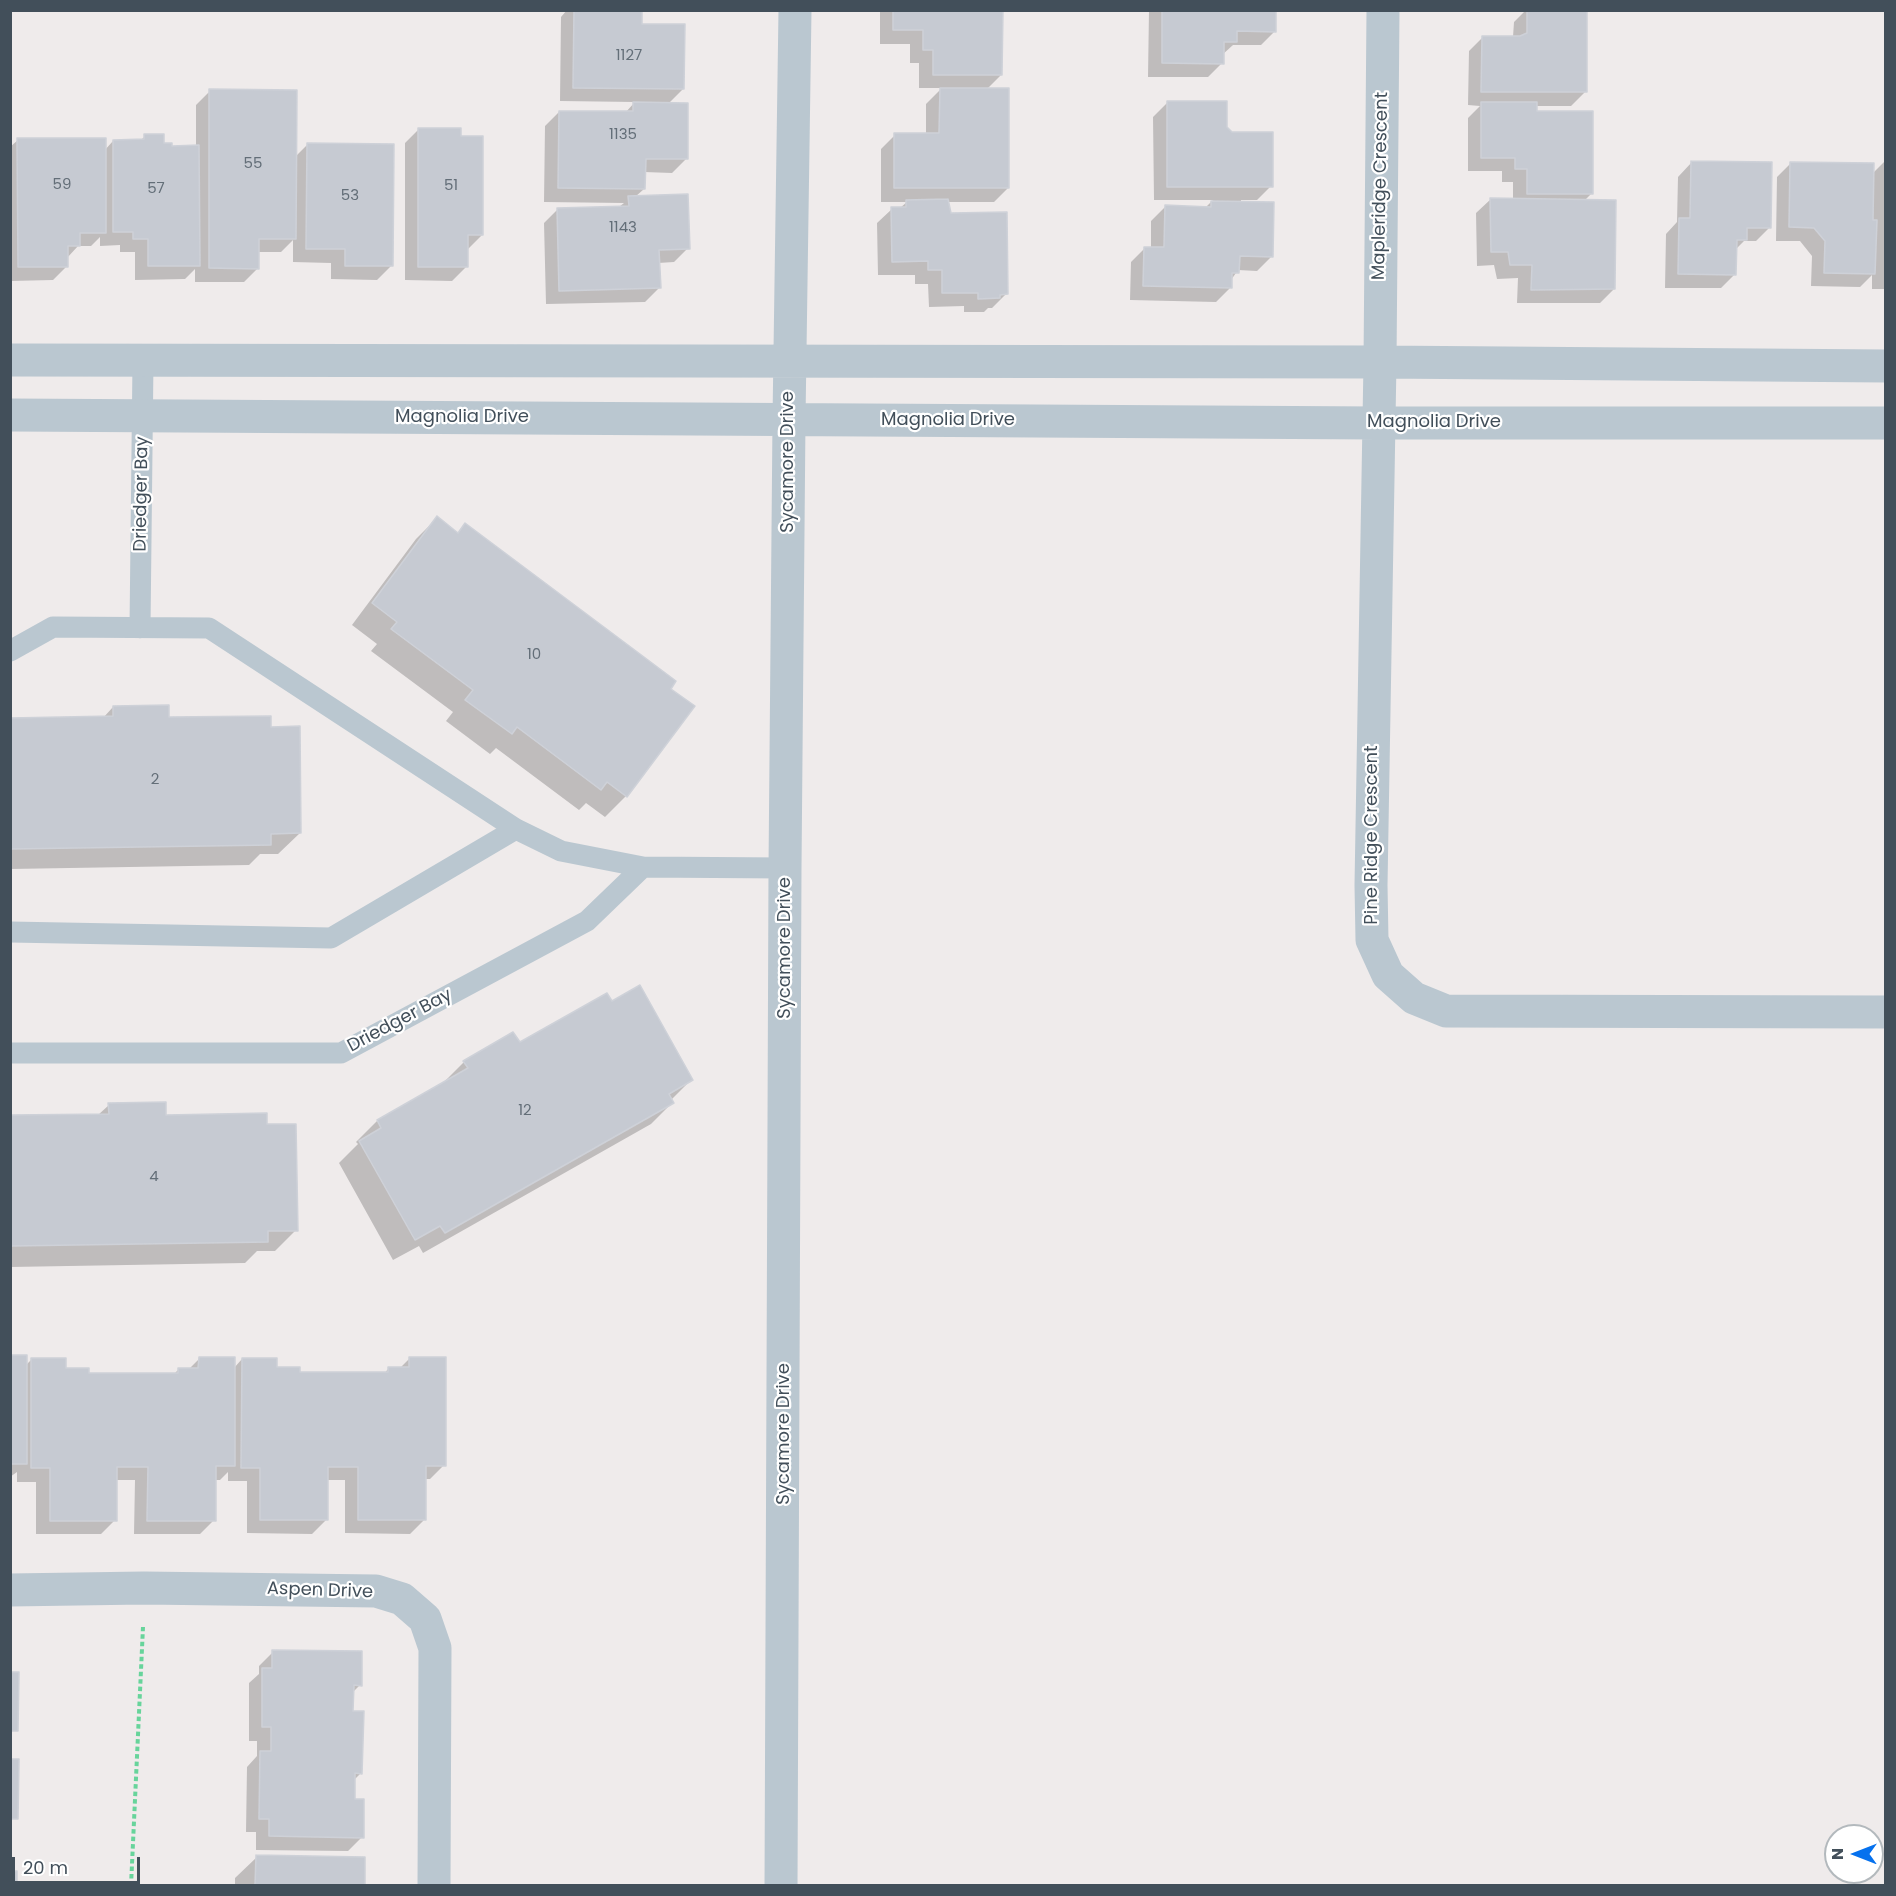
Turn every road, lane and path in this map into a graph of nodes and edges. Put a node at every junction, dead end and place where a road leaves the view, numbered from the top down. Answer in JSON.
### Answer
{"nodes":[{"id":1,"x":795,"y":10,"type":"edge"},
{"id":2,"x":1383,"y":10,"type":"edge"},
{"id":3,"x":10,"y":360,"type":"edge"},
{"id":4,"x":143,"y":361,"type":"junction"},
{"id":5,"x":1380,"y":362,"type":"junction"},
{"id":6,"x":789,"y":363,"type":"junction"},
{"id":7,"x":1886,"y":366,"type":"edge"},
{"id":8,"x":10,"y":415,"type":"edge"},
{"id":9,"x":144,"y":415,"type":"junction"},
{"id":10,"x":789,"y":419,"type":"junction"},
{"id":11,"x":1378,"y":423,"type":"junction"},
{"id":12,"x":1886,"y":423,"type":"edge"},
{"id":13,"x":140,"y":628,"type":"junction"},
{"id":14,"x":10,"y":651,"type":"edge"},
{"id":15,"x":516,"y":829,"type":"junction"},
{"id":16,"x":643,"y":867,"type":"junction"},
{"id":17,"x":785,"y":868,"type":"junction"},
{"id":18,"x":10,"y":932,"type":"edge"},
{"id":19,"x":1886,"y":1012,"type":"edge"},
{"id":20,"x":10,"y":1053,"type":"edge"},
{"id":21,"x":144,"y":1588,"type":"junction"},
{"id":22,"x":10,"y":1590,"type":"edge"},
{"id":23,"x":131,"y":1886,"type":"edge"},
{"id":24,"x":434,"y":1886,"type":"edge"},
{"id":25,"x":781,"y":1886,"type":"edge"}],
"edges":[{"from":1,"to":6,"type":"street","name":"Sycamore Drive"},
{"from":2,"to":5,"type":"street","name":"Mapleridge Crescent"},
{"from":3,"to":4,"type":"street"},
{"from":4,"to":6,"type":"street"},
{"from":4,"to":9,"type":"lane","name":"Driedger Bay"},
{"from":5,"to":6,"type":"street"},
{"from":5,"to":7,"type":"street"},
{"from":5,"to":11,"type":"street","name":"Pine Ridge Crescent"},
{"from":6,"to":10,"type":"street","name":"Sycamore Drive"},
{"from":8,"to":9,"type":"street","name":"Magnolia Drive"},
{"from":9,"to":10,"type":"street","name":"Magnolia Drive"},
{"from":9,"to":13,"type":"lane","name":"Driedger Bay"},
{"from":10,"to":11,"type":"street","name":"Magnolia Drive"},
{"from":10,"to":17,"type":"street","name":"Sycamore Drive"},
{"from":11,"to":12,"type":"street","name":"Magnolia Drive"},
{"from":11,"to":19,"type":"street","name":"Pine Ridge Crescent"},
{"from":13,"to":14,"type":"lane"},
{"from":13,"to":15,"type":"lane"},
{"from":15,"to":16,"type":"lane"},
{"from":15,"to":18,"type":"lane"},
{"from":16,"to":17,"type":"lane"},
{"from":16,"to":20,"type":"lane","name":"Driedger Bay"},
{"from":17,"to":25,"type":"street","name":"Sycamore Drive"},
{"from":21,"to":22,"type":"street","name":"Aspen Drive"},
{"from":21,"to":23,"type":"path"},
{"from":21,"to":24,"type":"street","name":"Aspen Drive"}]}
